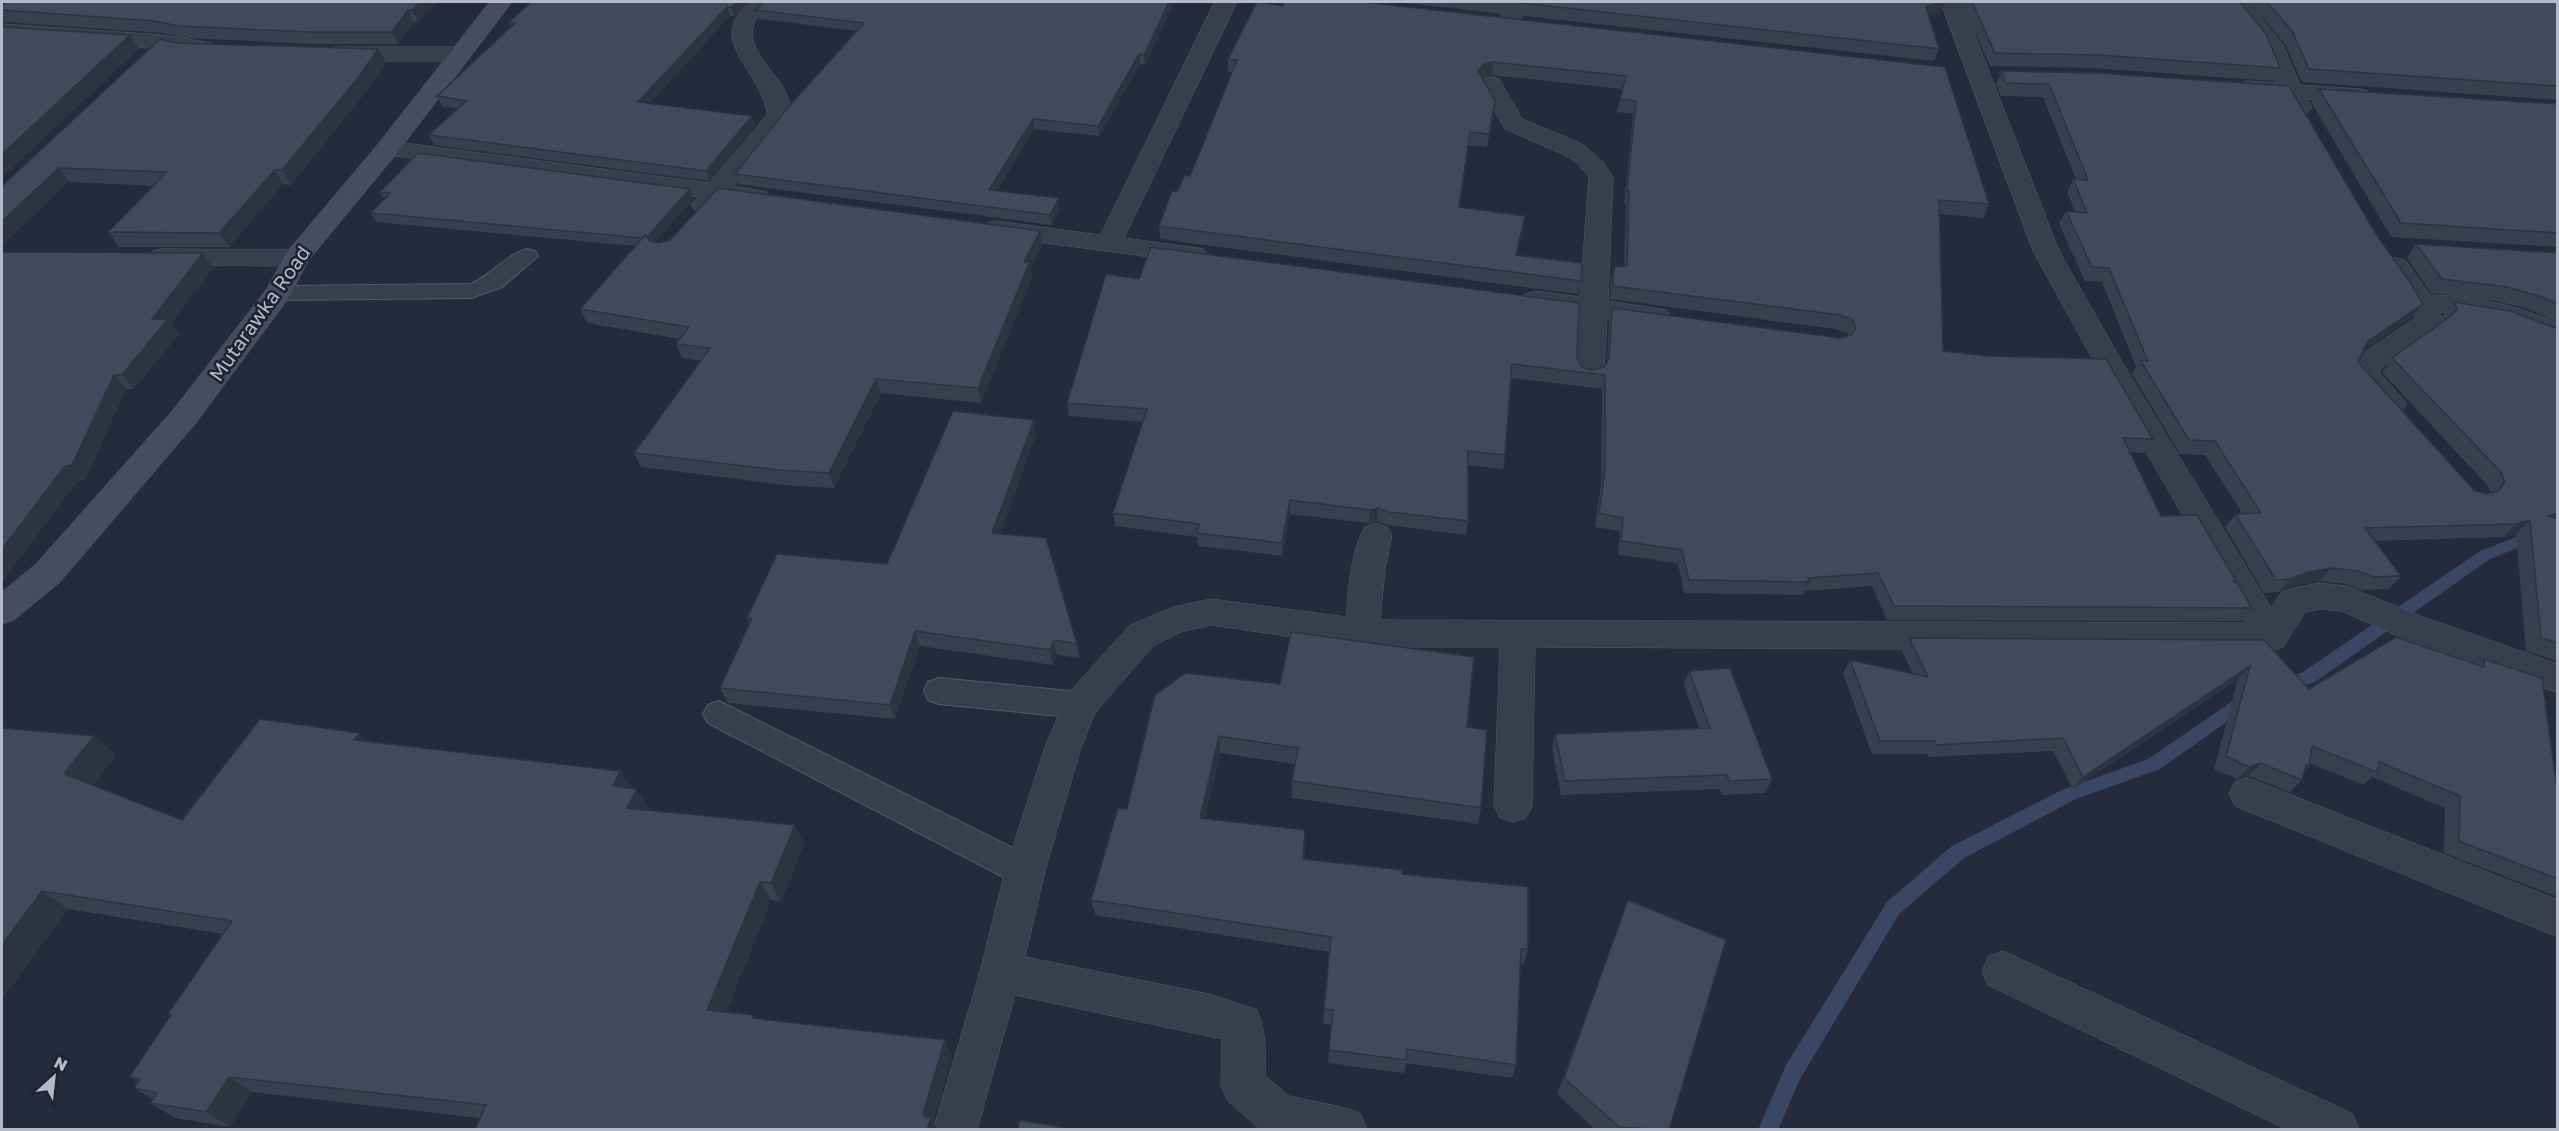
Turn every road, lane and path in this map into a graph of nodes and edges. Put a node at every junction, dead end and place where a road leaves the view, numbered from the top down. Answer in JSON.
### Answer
{"nodes":[{"id":1,"x":501,"y":2,"type":"edge"},
{"id":2,"x":762,"y":2,"type":"edge"},
{"id":3,"x":1226,"y":2,"type":"edge"},
{"id":4,"x":1951,"y":2,"type":"edge"},
{"id":5,"x":2237,"y":2,"type":"edge"},
{"id":6,"x":1513,"y":11,"type":"edge"},
{"id":7,"x":1488,"y":18,"type":"edge"},
{"id":8,"x":1534,"y":23,"type":"edge"},
{"id":9,"x":2,"y":31,"type":"edge"},
{"id":10,"x":163,"y":42,"type":"junction"},
{"id":11,"x":229,"y":49,"type":"edge"},
{"id":12,"x":317,"y":54,"type":"edge"},
{"id":13,"x":461,"y":54,"type":"junction"},
{"id":14,"x":137,"y":66,"type":"edge"},
{"id":15,"x":1491,"y":84,"type":"edge"},
{"id":16,"x":2220,"y":86,"type":"edge"},
{"id":17,"x":2290,"y":91,"type":"junction"},
{"id":18,"x":2383,"y":97,"type":"edge"},
{"id":19,"x":2309,"y":122,"type":"edge"},
{"id":20,"x":388,"y":148,"type":"junction"},
{"id":21,"x":716,"y":192,"type":"junction"},
{"id":22,"x":787,"y":201,"type":"edge"},
{"id":23,"x":687,"y":223,"type":"edge"},
{"id":24,"x":977,"y":226,"type":"edge"},
{"id":25,"x":1108,"y":244,"type":"junction"},
{"id":26,"x":2415,"y":248,"type":"dead end"},
{"id":27,"x":528,"y":256,"type":"dead end"},
{"id":28,"x":143,"y":257,"type":"edge"},
{"id":29,"x":296,"y":258,"type":"junction"},
{"id":30,"x":1215,"y":258,"type":"edge"},
{"id":31,"x":278,"y":293,"type":"junction"},
{"id":32,"x":1511,"y":297,"type":"edge"},
{"id":33,"x":2421,"y":303,"type":"junction"},
{"id":34,"x":1594,"y":308,"type":"junction"},
{"id":35,"x":1686,"y":320,"type":"edge"},
{"id":36,"x":2558,"y":336,"type":"edge"},
{"id":37,"x":1590,"y":371,"type":"edge"},
{"id":38,"x":2411,"y":425,"type":"edge"},
{"id":39,"x":1376,"y":535,"type":"dead end"},
{"id":40,"x":2,"y":611,"type":"edge"},
{"id":41,"x":1361,"y":633,"type":"junction"},
{"id":42,"x":1518,"y":634,"type":"junction"},
{"id":43,"x":2271,"y":637,"type":"junction"},
{"id":44,"x":2558,"y":679,"type":"edge"},
{"id":45,"x":939,"y":691,"type":"dead end"},
{"id":46,"x":1080,"y":705,"type":"junction"},
{"id":47,"x":719,"y":714,"type":"dead end"},
{"id":48,"x":2248,"y":794,"type":"dead end"},
{"id":49,"x":1513,"y":806,"type":"dead end"},
{"id":50,"x":1025,"y":871,"type":"junction"},
{"id":51,"x":2558,"y":919,"type":"edge"},
{"id":52,"x":2003,"y":971,"type":"dead end"},
{"id":53,"x":1001,"y":972,"type":"junction"},
{"id":54,"x":956,"y":1130,"type":"edge"},
{"id":55,"x":1346,"y":1130,"type":"edge"},
{"id":56,"x":2337,"y":1130,"type":"edge"}],
"edges":[{"from":1,"to":13,"type":"street","name":"Mutarawka Road"},
{"from":2,"to":21,"type":"street"},
{"from":3,"to":25,"type":"street"},
{"from":4,"to":43,"type":"street"},
{"from":5,"to":17,"type":"street"},
{"from":6,"to":7,"type":"street"},
{"from":6,"to":8,"type":"street"},
{"from":9,"to":10,"type":"street"},
{"from":10,"to":11,"type":"street"},
{"from":10,"to":14,"type":"street"},
{"from":12,"to":13,"type":"street"},
{"from":13,"to":20,"type":"street","name":"Mutarawka Road"},
{"from":15,"to":34,"type":"street"},
{"from":16,"to":17,"type":"street"},
{"from":17,"to":18,"type":"street"},
{"from":17,"to":19,"type":"street"},
{"from":20,"to":21,"type":"street"},
{"from":20,"to":29,"type":"street","name":"Mutarawka Road"},
{"from":21,"to":22,"type":"street"},
{"from":21,"to":23,"type":"street"},
{"from":24,"to":25,"type":"street"},
{"from":25,"to":30,"type":"street"},
{"from":26,"to":33,"type":"street"},
{"from":27,"to":31,"type":"lane"},
{"from":28,"to":29,"type":"street"},
{"from":29,"to":31,"type":"street","name":"Mutarawka Road"},
{"from":31,"to":40,"type":"street","name":"Mutarawka Road"},
{"from":32,"to":34,"type":"street"},
{"from":33,"to":36,"type":"street"},
{"from":33,"to":38,"type":"street"},
{"from":34,"to":35,"type":"street"},
{"from":34,"to":37,"type":"street"},
{"from":39,"to":41,"type":"street"},
{"from":41,"to":42,"type":"street"},
{"from":41,"to":46,"type":"street"},
{"from":42,"to":43,"type":"street"},
{"from":42,"to":49,"type":"street"},
{"from":43,"to":44,"type":"street"},
{"from":45,"to":46,"type":"lane"},
{"from":46,"to":50,"type":"street"},
{"from":47,"to":50,"type":"lane"},
{"from":48,"to":51,"type":"street"},
{"from":50,"to":53,"type":"street"},
{"from":52,"to":56,"type":"street"},
{"from":53,"to":54,"type":"street"},
{"from":53,"to":55,"type":"street"}]}
